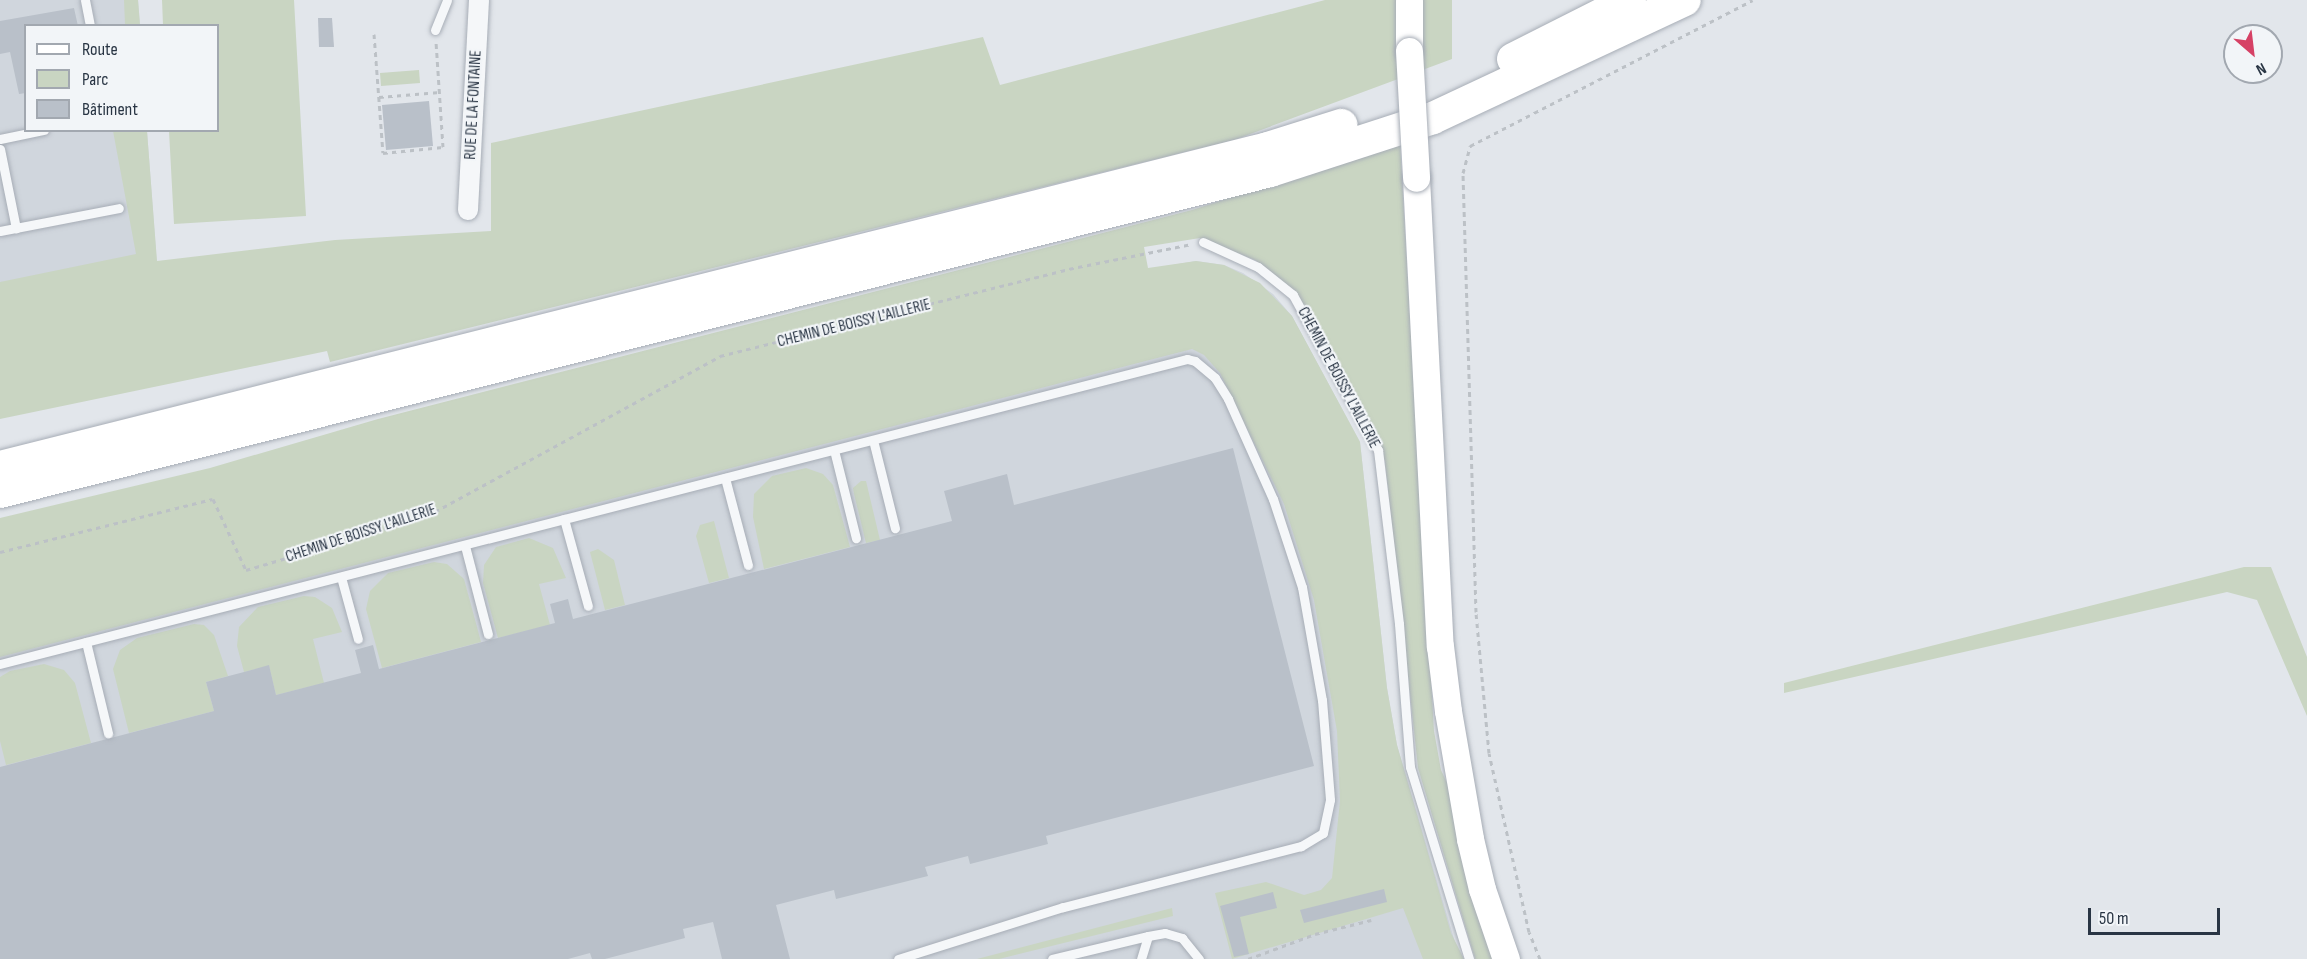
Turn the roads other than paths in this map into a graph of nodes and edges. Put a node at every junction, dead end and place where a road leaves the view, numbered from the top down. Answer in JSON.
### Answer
{"nodes":[{"id":1,"x":85,"y":0,"type":"edge"},
{"id":2,"x":447,"y":0,"type":"edge"},
{"id":3,"x":479,"y":0,"type":"edge"},
{"id":4,"x":1408,"y":0,"type":"edge"},
{"id":5,"x":1630,"y":0,"type":"edge"},
{"id":6,"x":1684,"y":0,"type":"edge"},
{"id":7,"x":90,"y":24,"type":"edge"},
{"id":8,"x":435,"y":30,"type":"road end"},
{"id":9,"x":34,"y":132,"type":"edge"},
{"id":10,"x":0,"y":139,"type":"edge"},
{"id":11,"x":0,"y":149,"type":"edge"},
{"id":12,"x":119,"y":208,"type":"dead end"},
{"id":13,"x":468,"y":210,"type":"dead end"},
{"id":14,"x":16,"y":228,"type":"junction"},
{"id":15,"x":0,"y":231,"type":"edge"},
{"id":16,"x":1203,"y":242,"type":"road end"},
{"id":17,"x":873,"y":440,"type":"junction"},
{"id":18,"x":834,"y":450,"type":"junction"},
{"id":19,"x":0,"y":467,"type":"edge"},
{"id":20,"x":725,"y":478,"type":"junction"},
{"id":21,"x":0,"y":492,"type":"edge"},
{"id":22,"x":564,"y":519,"type":"junction"},
{"id":23,"x":895,"y":528,"type":"dead end"},
{"id":24,"x":856,"y":538,"type":"dead end"},
{"id":25,"x":465,"y":546,"type":"junction"},
{"id":26,"x":748,"y":565,"type":"dead end"},
{"id":27,"x":341,"y":577,"type":"junction"},
{"id":28,"x":588,"y":606,"type":"dead end"},
{"id":29,"x":488,"y":634,"type":"dead end"},
{"id":30,"x":358,"y":639,"type":"dead end"},
{"id":31,"x":86,"y":642,"type":"junction"},
{"id":32,"x":0,"y":664,"type":"edge"},
{"id":33,"x":108,"y":733,"type":"dead end"},
{"id":34,"x":1148,"y":936,"type":"junction"},
{"id":35,"x":898,"y":959,"type":"edge"},
{"id":36,"x":1052,"y":959,"type":"edge"},
{"id":37,"x":1141,"y":959,"type":"edge"},
{"id":38,"x":1199,"y":959,"type":"edge"},
{"id":39,"x":1469,"y":959,"type":"edge"},
{"id":40,"x":1506,"y":959,"type":"edge"}],
"edges":[{"from":1,"to":7,"type":"lane"},
{"from":2,"to":8,"type":"lane"},
{"from":3,"to":13,"type":"street","name":"RUE DE LA FONTAINE"},
{"from":4,"to":40,"type":"main road","bridge":true},
{"from":5,"to":19,"type":"highway"},
{"from":6,"to":21,"type":"highway"},
{"from":9,"to":10,"type":"lane"},
{"from":11,"to":14,"type":"lane"},
{"from":12,"to":14,"type":"lane"},
{"from":14,"to":15,"type":"lane"},
{"from":16,"to":39,"type":"lane","name":"CHEMIN DE BOISSY L'AILLERIE"},
{"from":17,"to":18,"type":"lane"},
{"from":17,"to":23,"type":"lane"},
{"from":17,"to":35,"type":"lane"},
{"from":18,"to":20,"type":"lane"},
{"from":18,"to":24,"type":"lane"},
{"from":20,"to":22,"type":"lane"},
{"from":20,"to":26,"type":"lane"},
{"from":22,"to":25,"type":"lane"},
{"from":22,"to":28,"type":"lane"},
{"from":25,"to":27,"type":"lane"},
{"from":25,"to":29,"type":"lane"},
{"from":27,"to":30,"type":"lane"},
{"from":27,"to":31,"type":"lane"},
{"from":31,"to":32,"type":"lane"},
{"from":31,"to":33,"type":"lane"},
{"from":34,"to":36,"type":"lane"},
{"from":34,"to":37,"type":"lane"},
{"from":34,"to":38,"type":"lane"}]}
